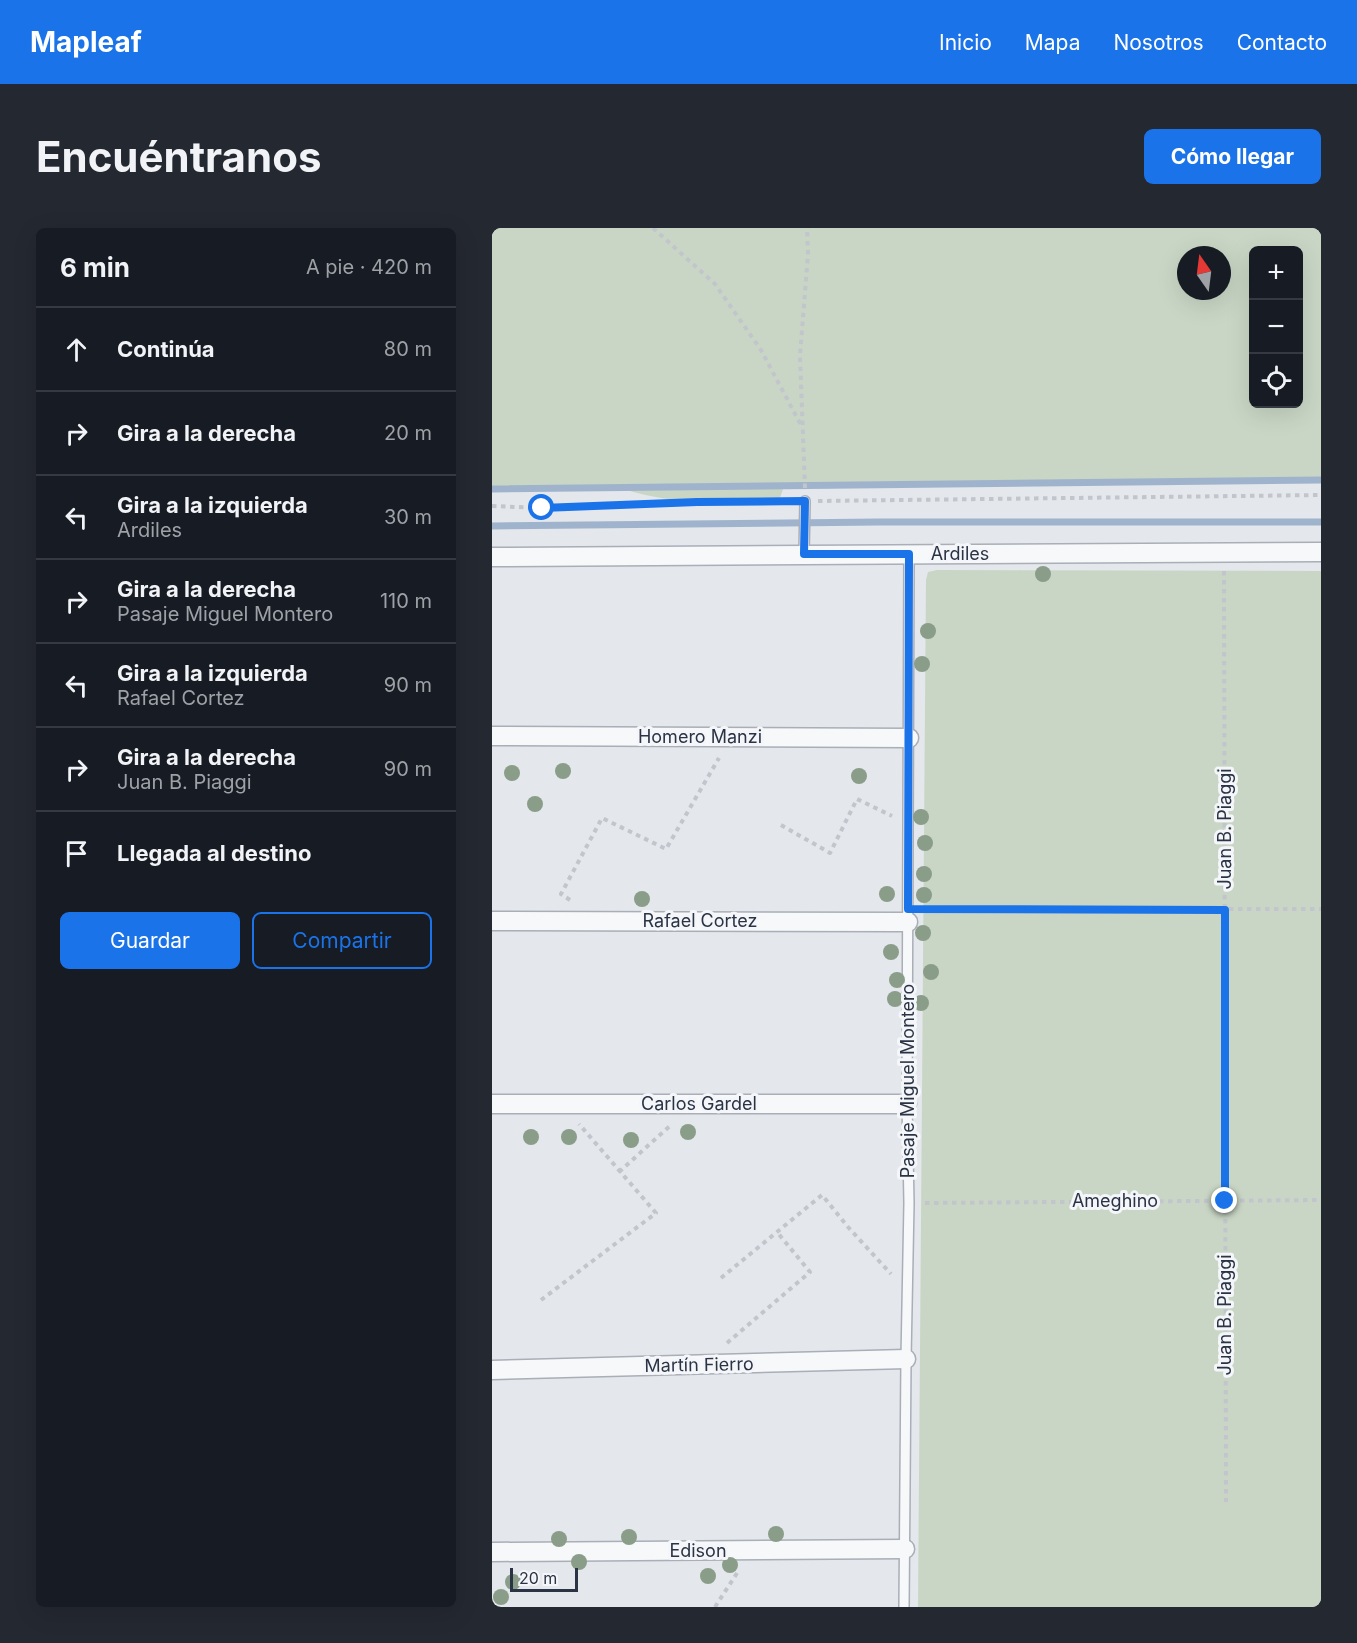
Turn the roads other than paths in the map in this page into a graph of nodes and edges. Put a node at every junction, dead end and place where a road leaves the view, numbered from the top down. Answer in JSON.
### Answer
{"nodes":[{"id":1,"x":805,"y":501,"type":"road end"},
{"id":2,"x":1321,"y":552,"type":"edge"},
{"id":3,"x":804,"y":554,"type":"junction"},
{"id":4,"x":909,"y":554,"type":"junction"},
{"id":5,"x":492,"y":557,"type":"edge"},
{"id":6,"x":492,"y":736,"type":"edge"},
{"id":7,"x":909,"y":738,"type":"junction"},
{"id":8,"x":908,"y":916,"type":"junction"},
{"id":9,"x":492,"y":921,"type":"edge"},
{"id":10,"x":492,"y":1104,"type":"edge"},
{"id":11,"x":907,"y":1104,"type":"junction"},
{"id":12,"x":906,"y":1359,"type":"junction"},
{"id":13,"x":492,"y":1370,"type":"edge"},
{"id":14,"x":905,"y":1549,"type":"junction"},
{"id":15,"x":492,"y":1552,"type":"edge"},
{"id":16,"x":904,"y":1607,"type":"edge"}],
"edges":[{"from":1,"to":3,"type":"lane"},
{"from":2,"to":4,"type":"street","name":"Ardiles"},
{"from":3,"to":4,"type":"street","name":"Ardiles"},
{"from":3,"to":5,"type":"street","name":"Ardiles"},
{"from":4,"to":7,"type":"lane","name":"Pasaje Miguel Montero"},
{"from":6,"to":7,"type":"street","name":"Homero Manzi"},
{"from":7,"to":8,"type":"lane","name":"Pasaje Miguel Montero"},
{"from":8,"to":9,"type":"street","name":"Rafael Cortez"},
{"from":8,"to":11,"type":"lane","name":"Pasaje Miguel Montero"},
{"from":10,"to":11,"type":"street","name":"Carlos Gardel"},
{"from":11,"to":12,"type":"lane","name":"Pasaje Miguel Montero"},
{"from":12,"to":13,"type":"street","name":"Martín Fierro"},
{"from":12,"to":14,"type":"lane","name":"Pasaje Miguel Montero"},
{"from":14,"to":15,"type":"street","name":"Edison"},
{"from":14,"to":16,"type":"lane","name":"Pasaje Miguel Montero"}]}
